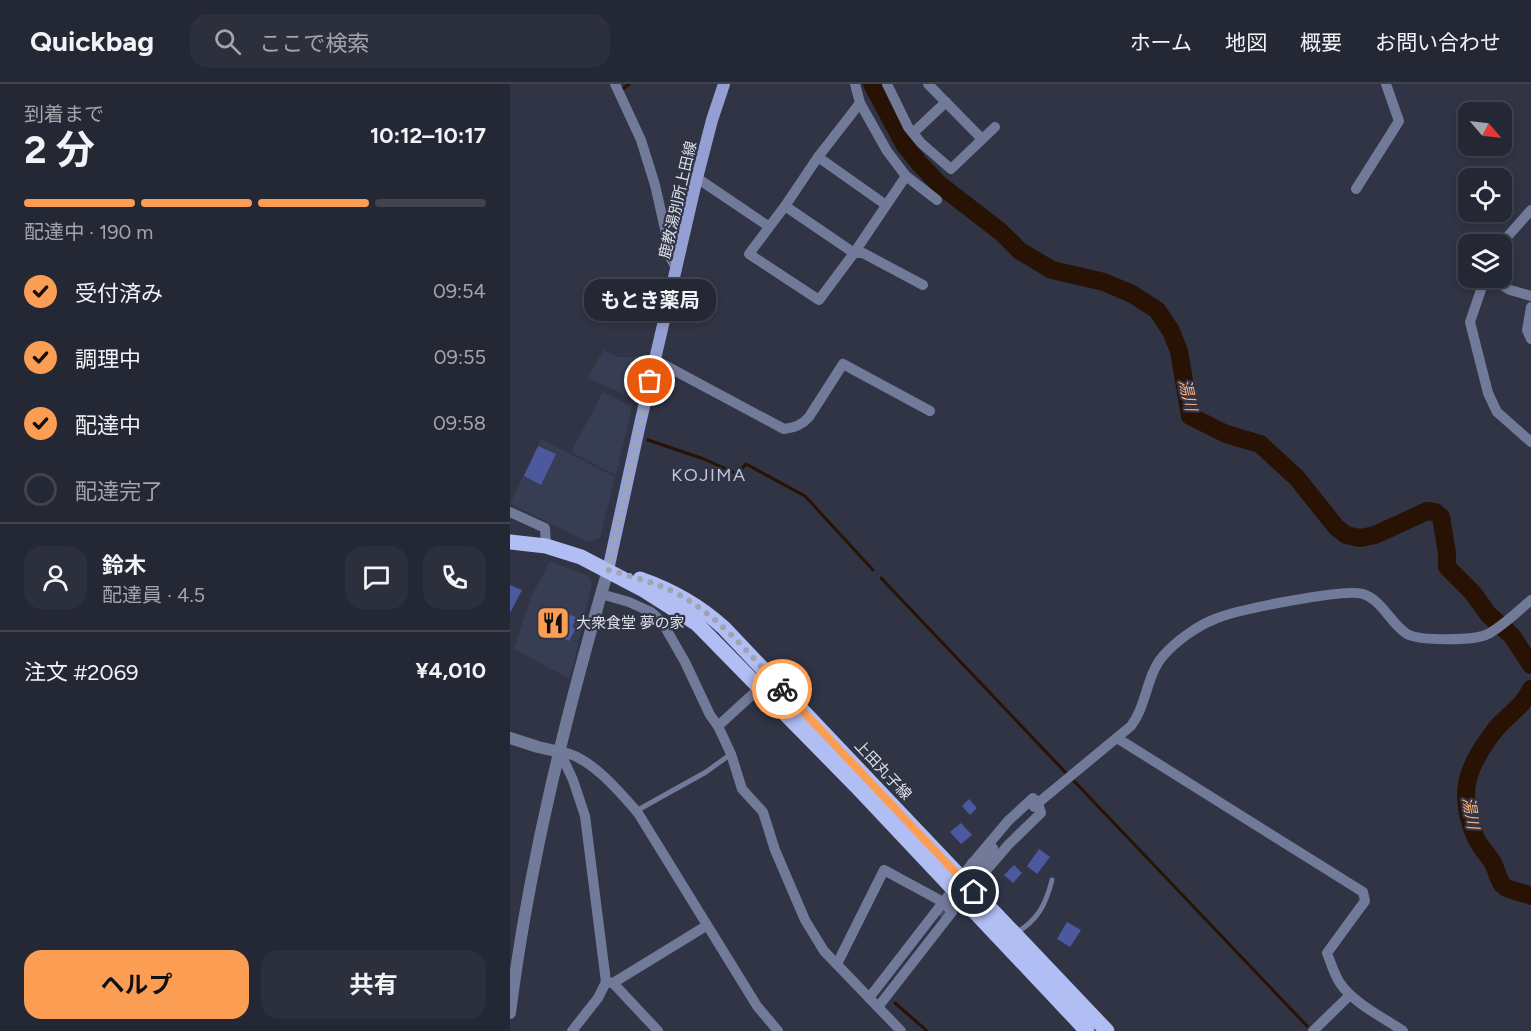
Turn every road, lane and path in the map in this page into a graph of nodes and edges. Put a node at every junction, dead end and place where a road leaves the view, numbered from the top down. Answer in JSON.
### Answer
{"nodes":[{"id":1,"x":615,"y":84,"type":"edge"},
{"id":2,"x":724,"y":84,"type":"edge"},
{"id":3,"x":855,"y":84,"type":"edge"},
{"id":4,"x":887,"y":84,"type":"edge"},
{"id":5,"x":928,"y":84,"type":"edge"},
{"id":6,"x":1386,"y":84,"type":"edge"},
{"id":7,"x":945,"y":102,"type":"junction"},
{"id":8,"x":860,"y":103,"type":"junction"},
{"id":9,"x":995,"y":128,"type":"dead end"},
{"id":10,"x":913,"y":133,"type":"junction"},
{"id":11,"x":982,"y":139,"type":"junction"},
{"id":12,"x":818,"y":157,"type":"junction"},
{"id":13,"x":906,"y":176,"type":"junction"},
{"id":14,"x":697,"y":178,"type":"junction"},
{"id":15,"x":1356,"y":189,"type":"dead end"},
{"id":16,"x":937,"y":200,"type":"dead end"},
{"id":17,"x":886,"y":205,"type":"junction"},
{"id":18,"x":785,"y":206,"type":"junction"},
{"id":19,"x":1531,"y":210,"type":"edge"},
{"id":20,"x":768,"y":226,"type":"junction"},
{"id":21,"x":1510,"y":234,"type":"edge"},
{"id":22,"x":854,"y":253,"type":"junction"},
{"id":23,"x":677,"y":269,"type":"junction"},
{"id":24,"x":923,"y":285,"type":"dead end"},
{"id":25,"x":1482,"y":288,"type":"edge"},
{"id":26,"x":1507,"y":288,"type":"edge"},
{"id":27,"x":1531,"y":296,"type":"edge"},
{"id":28,"x":1531,"y":307,"type":"edge"},
{"id":29,"x":1531,"y":339,"type":"edge"},
{"id":30,"x":655,"y":360,"type":"junction"},
{"id":31,"x":930,"y":411,"type":"dead end"},
{"id":32,"x":1531,"y":442,"type":"edge"},
{"id":33,"x":510,"y":512,"type":"edge"},
{"id":34,"x":510,"y":542,"type":"edge"},
{"id":35,"x":546,"y":546,"type":"junction"},
{"id":36,"x":608,"y":570,"type":"junction"},
{"id":37,"x":601,"y":594,"type":"junction"},
{"id":38,"x":1531,"y":600,"type":"edge"},
{"id":39,"x":765,"y":682,"type":"junction"},
{"id":40,"x":718,"y":726,"type":"junction"},
{"id":41,"x":510,"y":738,"type":"edge"},
{"id":42,"x":1117,"y":738,"type":"junction"},
{"id":43,"x":560,"y":752,"type":"junction"},
{"id":44,"x":730,"y":754,"type":"junction"},
{"id":45,"x":1038,"y":803,"type":"junction"},
{"id":46,"x":636,"y":811,"type":"junction"},
{"id":47,"x":977,"y":864,"type":"junction"},
{"id":48,"x":1053,"y":880,"type":"dead end"},
{"id":49,"x":957,"y":883,"type":"junction"},
{"id":50,"x":944,"y":902,"type":"junction"},
{"id":51,"x":940,"y":916,"type":"tunnel mouth"},
{"id":52,"x":706,"y":926,"type":"junction"},
{"id":53,"x":1015,"y":934,"type":"junction"},
{"id":54,"x":837,"y":964,"type":"junction"},
{"id":55,"x":610,"y":983,"type":"junction"},
{"id":56,"x":1350,"y":995,"type":"junction"},
{"id":57,"x":874,"y":1003,"type":"junction"},
{"id":58,"x":510,"y":1013,"type":"edge"},
{"id":59,"x":572,"y":1031,"type":"edge"},
{"id":60,"x":658,"y":1031,"type":"edge"},
{"id":61,"x":778,"y":1031,"type":"edge"},
{"id":62,"x":901,"y":1031,"type":"edge"},
{"id":63,"x":1087,"y":1031,"type":"edge"},
{"id":64,"x":1107,"y":1031,"type":"edge"},
{"id":65,"x":1312,"y":1031,"type":"edge"},
{"id":66,"x":1403,"y":1031,"type":"edge"}],
"edges":[{"from":1,"to":23,"type":"street"},
{"from":2,"to":14,"type":"main road","name":"鹿教湯別所上田線"},
{"from":3,"to":8,"type":"street"},
{"from":4,"to":10,"type":"street"},
{"from":5,"to":7,"type":"street"},
{"from":6,"to":15,"type":"street"},
{"from":7,"to":10,"type":"street"},
{"from":7,"to":11,"type":"street"},
{"from":8,"to":12,"type":"street"},
{"from":8,"to":13,"type":"street"},
{"from":9,"to":11,"type":"street"},
{"from":10,"to":11,"type":"street"},
{"from":12,"to":17,"type":"street"},
{"from":12,"to":18,"type":"street"},
{"from":13,"to":16,"type":"street"},
{"from":13,"to":17,"type":"street"},
{"from":14,"to":20,"type":"street"},
{"from":14,"to":23,"type":"main road","name":"鹿教湯別所上田線"},
{"from":17,"to":22,"type":"street"},
{"from":18,"to":20,"type":"street"},
{"from":18,"to":22,"type":"street"},
{"from":19,"to":21,"type":"street"},
{"from":20,"to":22,"type":"street"},
{"from":22,"to":24,"type":"street"},
{"from":23,"to":30,"type":"main road","name":"鹿教湯別所上田線"},
{"from":25,"to":32,"type":"street"},
{"from":26,"to":27,"type":"street"},
{"from":28,"to":29,"type":"street"},
{"from":30,"to":31,"type":"street"},
{"from":30,"to":36,"type":"main road","name":"鹿教湯別所上田線"},
{"from":33,"to":35,"type":"street"},
{"from":34,"to":35,"type":"main road","name":"上田丸子線"},
{"from":35,"to":36,"type":"main road","name":"上田丸子線"},
{"from":36,"to":37,"type":"street"},
{"from":36,"to":39,"type":"main road","name":"上田丸子線"},
{"from":37,"to":40,"type":"street"},
{"from":37,"to":43,"type":"street"},
{"from":38,"to":42,"type":"street"},
{"from":39,"to":40,"type":"street"},
{"from":39,"to":49,"type":"main road","name":"上田丸子線"},
{"from":40,"to":44,"type":"street"},
{"from":41,"to":43,"type":"street"},
{"from":42,"to":45,"type":"street"},
{"from":42,"to":56,"type":"street"},
{"from":43,"to":46,"type":"street"},
{"from":43,"to":55,"type":"street"},
{"from":43,"to":58,"type":"street"},
{"from":44,"to":46,"type":"lane"},
{"from":44,"to":54,"type":"street"},
{"from":45,"to":47,"type":"street"},
{"from":45,"to":47,"type":"street"},
{"from":46,"to":52,"type":"street"},
{"from":47,"to":49,"type":"street"},
{"from":48,"to":53,"type":"lane"},
{"from":49,"to":50,"type":"street"},
{"from":49,"to":53,"type":"main road","name":"上田丸子線"},
{"from":49,"to":63,"type":"main road","name":"上田丸子線"},
{"from":50,"to":54,"type":"street"},
{"from":50,"to":57,"type":"street"},
{"from":51,"to":57,"type":"street"},
{"from":52,"to":55,"type":"street"},
{"from":52,"to":61,"type":"street"},
{"from":53,"to":64,"type":"main road","name":"上田丸子線"},
{"from":54,"to":57,"type":"street"},
{"from":55,"to":59,"type":"street"},
{"from":55,"to":60,"type":"street"},
{"from":56,"to":65,"type":"street"},
{"from":56,"to":66,"type":"street"},
{"from":57,"to":62,"type":"street"}]}
